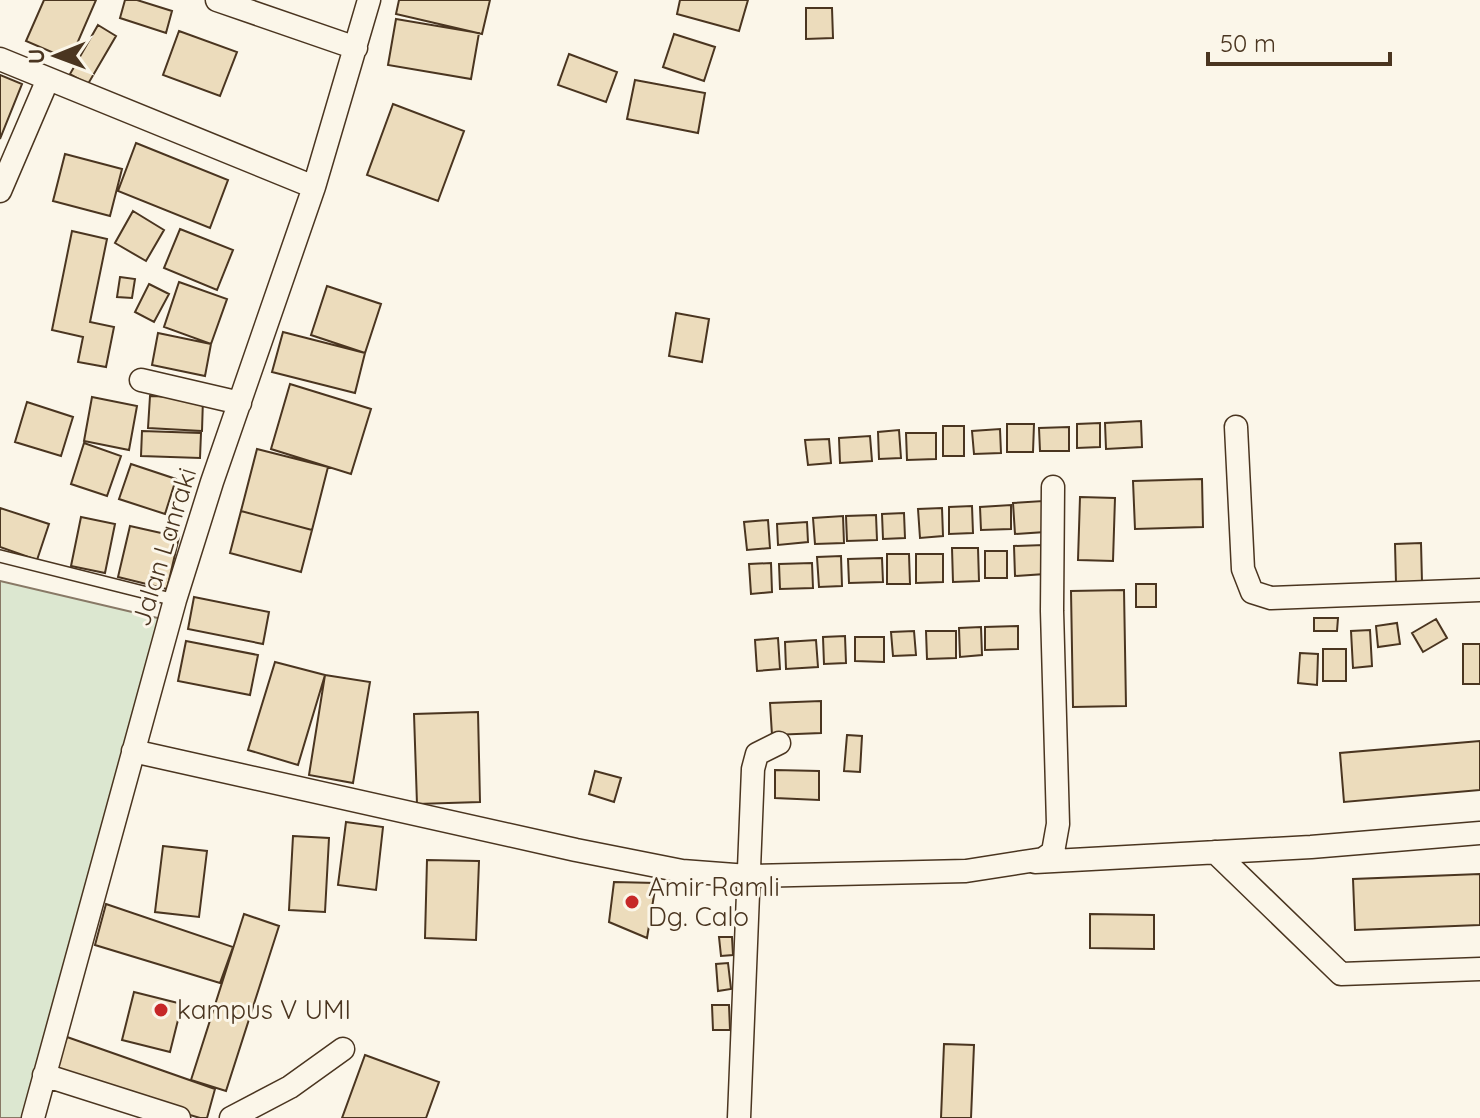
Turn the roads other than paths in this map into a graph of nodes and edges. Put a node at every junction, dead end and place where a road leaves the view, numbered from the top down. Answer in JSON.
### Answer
{"nodes":[{"id":1,"x":217,"y":0,"type":"edge"},
{"id":2,"x":369,"y":0,"type":"edge"},
{"id":3,"x":356,"y":48,"type":"junction"},
{"id":4,"x":0,"y":59,"type":"edge"},
{"id":5,"x":48,"y":79,"type":"junction"},
{"id":6,"x":314,"y":187,"type":"junction"},
{"id":7,"x":0,"y":191,"type":"edge"},
{"id":8,"x":141,"y":380,"type":"dead end"},
{"id":9,"x":240,"y":403,"type":"junction"},
{"id":10,"x":1236,"y":427,"type":"dead end"},
{"id":11,"x":1053,"y":487,"type":"dead end"},
{"id":12,"x":0,"y":556,"type":"edge"},
{"id":13,"x":1480,"y":590,"type":"edge"},
{"id":14,"x":175,"y":600,"type":"junction"},
{"id":15,"x":779,"y":743,"type":"dead end"},
{"id":16,"x":133,"y":751,"type":"junction"},
{"id":17,"x":1480,"y":833,"type":"edge"},
{"id":18,"x":1215,"y":852,"type":"junction"},
{"id":19,"x":1030,"y":862,"type":"junction"},
{"id":20,"x":748,"y":876,"type":"junction"},
{"id":21,"x":1480,"y":969,"type":"edge"},
{"id":22,"x":343,"y":1049,"type":"dead end"},
{"id":23,"x":44,"y":1075,"type":"junction"},
{"id":24,"x":33,"y":1118,"type":"edge"},
{"id":25,"x":179,"y":1118,"type":"edge"},
{"id":26,"x":231,"y":1118,"type":"edge"},
{"id":27,"x":739,"y":1118,"type":"edge"}],
"edges":[{"from":1,"to":3,"type":"street"},
{"from":2,"to":3,"type":"street","name":"Jalan Lanraki"},
{"from":3,"to":6,"type":"street","name":"Jalan Lanraki"},
{"from":4,"to":5,"type":"street"},
{"from":5,"to":6,"type":"street"},
{"from":5,"to":7,"type":"street"},
{"from":6,"to":9,"type":"street","name":"Jalan Lanraki"},
{"from":8,"to":9,"type":"street"},
{"from":9,"to":14,"type":"street","name":"Jalan Lanraki"},
{"from":10,"to":13,"type":"street"},
{"from":11,"to":19,"type":"street"},
{"from":12,"to":14,"type":"lane"},
{"from":14,"to":16,"type":"street","name":"Jalan Lanraki"},
{"from":15,"to":20,"type":"street"},
{"from":16,"to":20,"type":"street"},
{"from":16,"to":23,"type":"street","name":"Jalan Lanraki"},
{"from":17,"to":18,"type":"street"},
{"from":18,"to":19,"type":"street"},
{"from":18,"to":21,"type":"street"},
{"from":19,"to":20,"type":"street"},
{"from":20,"to":27,"type":"street"},
{"from":22,"to":26,"type":"street"},
{"from":23,"to":24,"type":"street","name":"Jalan Lanraki"},
{"from":23,"to":25,"type":"street"}]}
